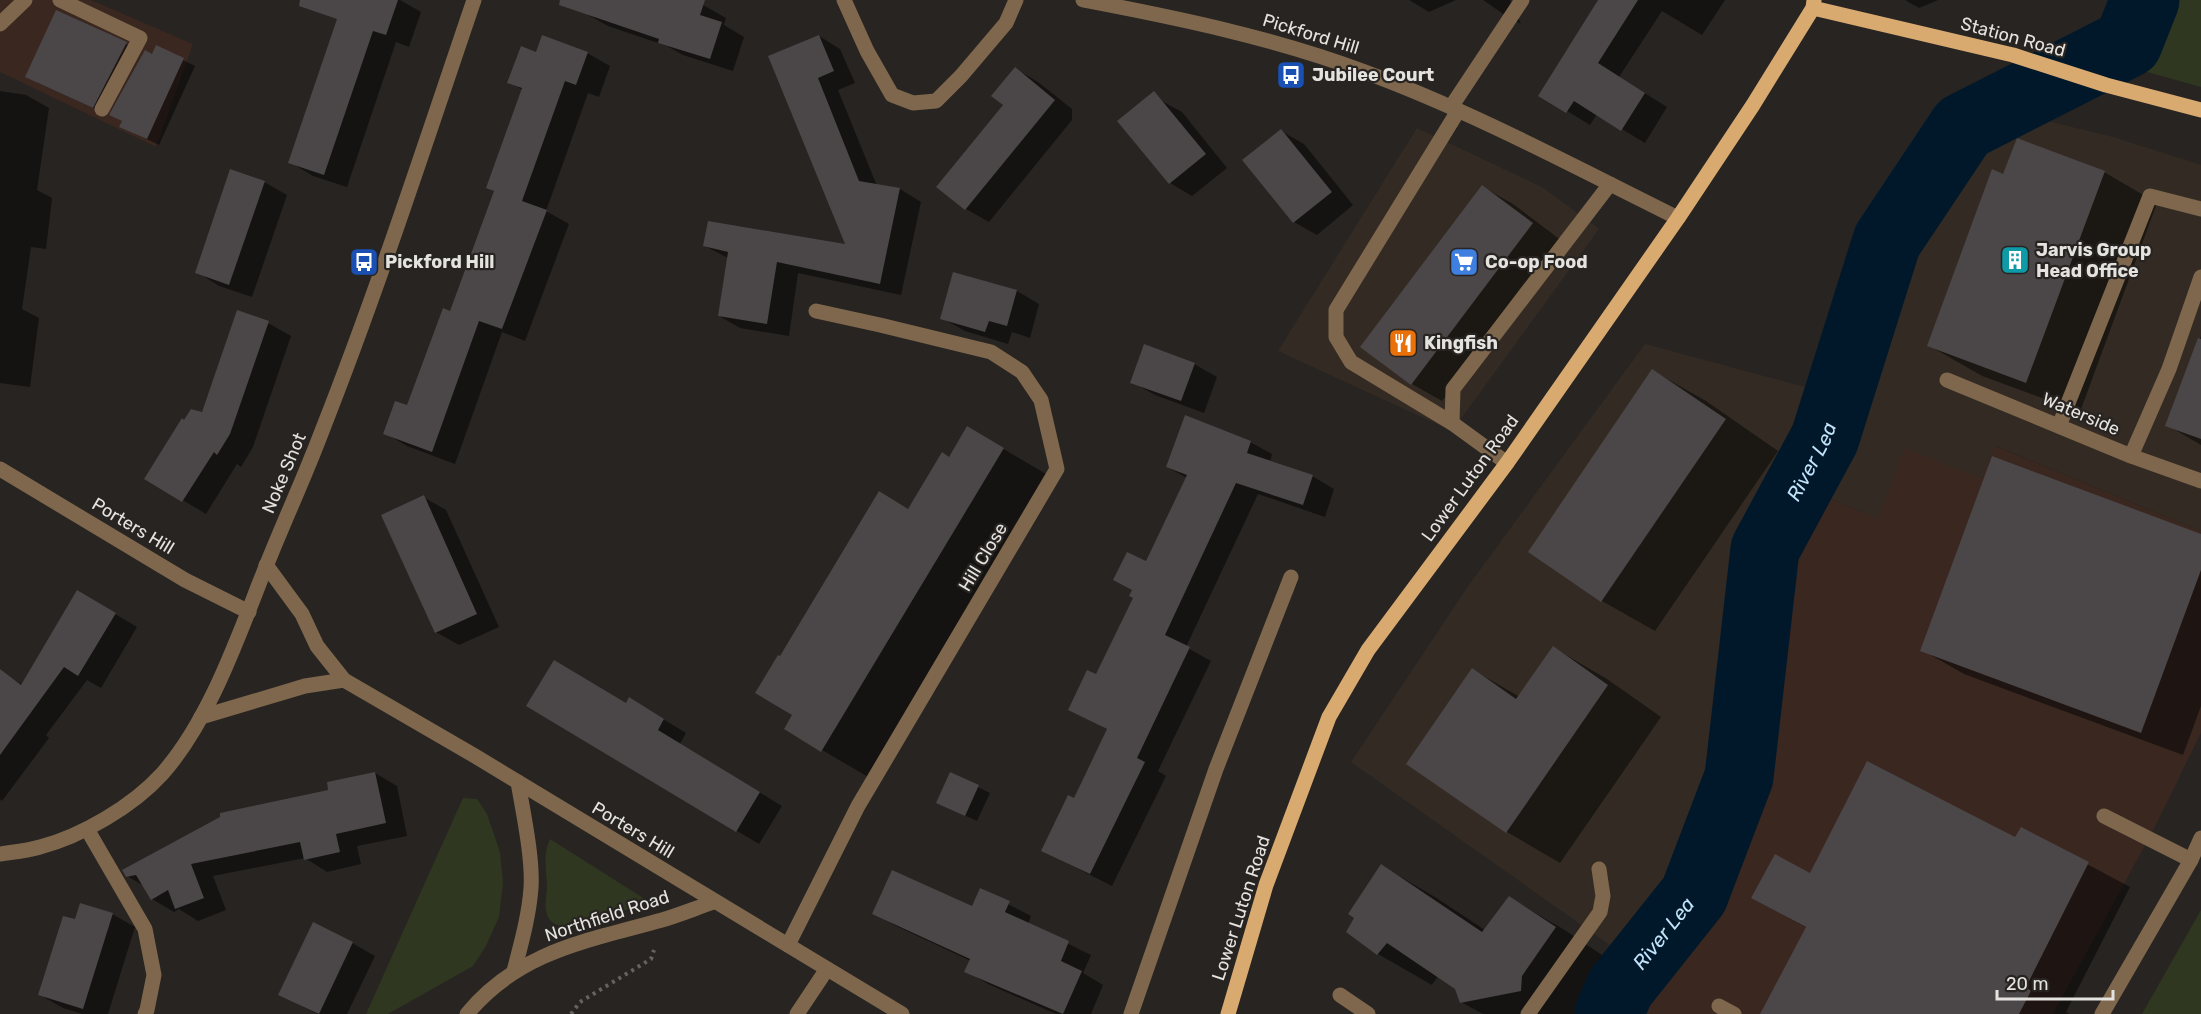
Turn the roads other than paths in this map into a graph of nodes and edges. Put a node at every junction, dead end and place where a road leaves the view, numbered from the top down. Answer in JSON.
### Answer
{"nodes":[{"id":1,"x":25,"y":0,"type":"edge"},
{"id":2,"x":60,"y":0,"type":"edge"},
{"id":3,"x":474,"y":0,"type":"edge"},
{"id":4,"x":844,"y":0,"type":"edge"},
{"id":5,"x":1016,"y":0,"type":"edge"},
{"id":6,"x":1083,"y":0,"type":"edge"},
{"id":7,"x":1522,"y":0,"type":"edge"},
{"id":8,"x":1813,"y":4,"type":"edge"},
{"id":9,"x":0,"y":24,"type":"edge"},
{"id":10,"x":102,"y":109,"type":"dead end"},
{"id":11,"x":1454,"y":109,"type":"junction"},
{"id":12,"x":2201,"y":110,"type":"edge"},
{"id":13,"x":1610,"y":184,"type":"junction"},
{"id":14,"x":2201,"y":209,"type":"edge"},
{"id":15,"x":1678,"y":218,"type":"junction"},
{"id":16,"x":2201,"y":277,"type":"edge"},
{"id":17,"x":816,"y":311,"type":"dead end"},
{"id":18,"x":1947,"y":380,"type":"dead end"},
{"id":19,"x":1452,"y":423,"type":"junction"},
{"id":20,"x":2059,"y":426,"type":"junction"},
{"id":21,"x":2131,"y":456,"type":"junction"},
{"id":22,"x":1507,"y":464,"type":"junction"},
{"id":23,"x":0,"y":469,"type":"edge"},
{"id":24,"x":2201,"y":480,"type":"edge"},
{"id":25,"x":266,"y":565,"type":"junction"},
{"id":26,"x":1291,"y":577,"type":"dead end"},
{"id":27,"x":249,"y":612,"type":"junction"},
{"id":28,"x":344,"y":680,"type":"junction"},
{"id":29,"x":201,"y":717,"type":"junction"},
{"id":30,"x":518,"y":782,"type":"junction"},
{"id":31,"x":2104,"y":816,"type":"dead end"},
{"id":32,"x":87,"y":829,"type":"junction"},
{"id":33,"x":2201,"y":838,"type":"edge"},
{"id":34,"x":0,"y":854,"type":"edge"},
{"id":35,"x":2191,"y":860,"type":"junction"},
{"id":36,"x":1599,"y":869,"type":"dead end"},
{"id":37,"x":714,"y":902,"type":"junction"},
{"id":38,"x":788,"y":945,"type":"junction"},
{"id":39,"x":827,"y":969,"type":"junction"},
{"id":40,"x":514,"y":971,"type":"junction"},
{"id":41,"x":1340,"y":995,"type":"dead end"},
{"id":42,"x":1719,"y":1006,"type":"dead end"},
{"id":43,"x":145,"y":1014,"type":"edge"},
{"id":44,"x":467,"y":1014,"type":"edge"},
{"id":45,"x":797,"y":1014,"type":"edge"},
{"id":46,"x":902,"y":1014,"type":"edge"},
{"id":47,"x":1131,"y":1014,"type":"edge"},
{"id":48,"x":1228,"y":1014,"type":"edge"},
{"id":49,"x":1368,"y":1014,"type":"edge"},
{"id":50,"x":1528,"y":1014,"type":"edge"},
{"id":51,"x":1734,"y":1014,"type":"edge"},
{"id":52,"x":2102,"y":1014,"type":"edge"}],
"edges":[{"from":1,"to":9,"type":"street"},
{"from":2,"to":10,"type":"street"},
{"from":3,"to":25,"type":"street","name":"Noke Shot"},
{"from":4,"to":5,"type":"street"},
{"from":6,"to":11,"type":"street","name":"Pickford Hill"},
{"from":7,"to":11,"type":"street"},
{"from":8,"to":12,"type":"main road","name":"Station Road"},
{"from":8,"to":15,"type":"main road","name":"Lower Luton Road"},
{"from":11,"to":13,"type":"street","name":"Pickford Hill"},
{"from":11,"to":19,"type":"street"},
{"from":13,"to":15,"type":"street","name":"Pickford Hill"},
{"from":13,"to":19,"type":"street"},
{"from":14,"to":20,"type":"street"},
{"from":15,"to":22,"type":"main road","name":"Lower Luton Road"},
{"from":16,"to":21,"type":"street"},
{"from":17,"to":38,"type":"street","name":"Hill Close"},
{"from":18,"to":20,"type":"street","name":"Waterside"},
{"from":19,"to":22,"type":"street"},
{"from":20,"to":21,"type":"street","name":"Waterside"},
{"from":21,"to":24,"type":"street","name":"Waterside"},
{"from":22,"to":48,"type":"main road","name":"Lower Luton Road"},
{"from":23,"to":27,"type":"street","name":"Porters Hill"},
{"from":25,"to":27,"type":"street","name":"Noke Shot"},
{"from":25,"to":28,"type":"street","name":"Porters Hill"},
{"from":26,"to":47,"type":"street"},
{"from":27,"to":29,"type":"street","name":"Noke Shot"},
{"from":28,"to":29,"type":"street"},
{"from":28,"to":30,"type":"street","name":"Porters Hill"},
{"from":29,"to":32,"type":"street","name":"Noke Shot"},
{"from":30,"to":37,"type":"street","name":"Porters Hill"},
{"from":30,"to":40,"type":"street","name":"Northfield Road"},
{"from":31,"to":35,"type":"street"},
{"from":32,"to":34,"type":"street","name":"Noke Shot"},
{"from":32,"to":43,"type":"street"},
{"from":33,"to":35,"type":"street"},
{"from":35,"to":52,"type":"street"},
{"from":36,"to":50,"type":"street"},
{"from":37,"to":38,"type":"street","name":"Porters Hill"},
{"from":37,"to":40,"type":"street","name":"Northfield Road"},
{"from":38,"to":39,"type":"street","name":"Porters Hill"},
{"from":39,"to":45,"type":"street"},
{"from":39,"to":46,"type":"street","name":"Porters Hill"},
{"from":40,"to":44,"type":"street","name":"Northfield Road"},
{"from":41,"to":49,"type":"street"},
{"from":42,"to":51,"type":"street"}]}
